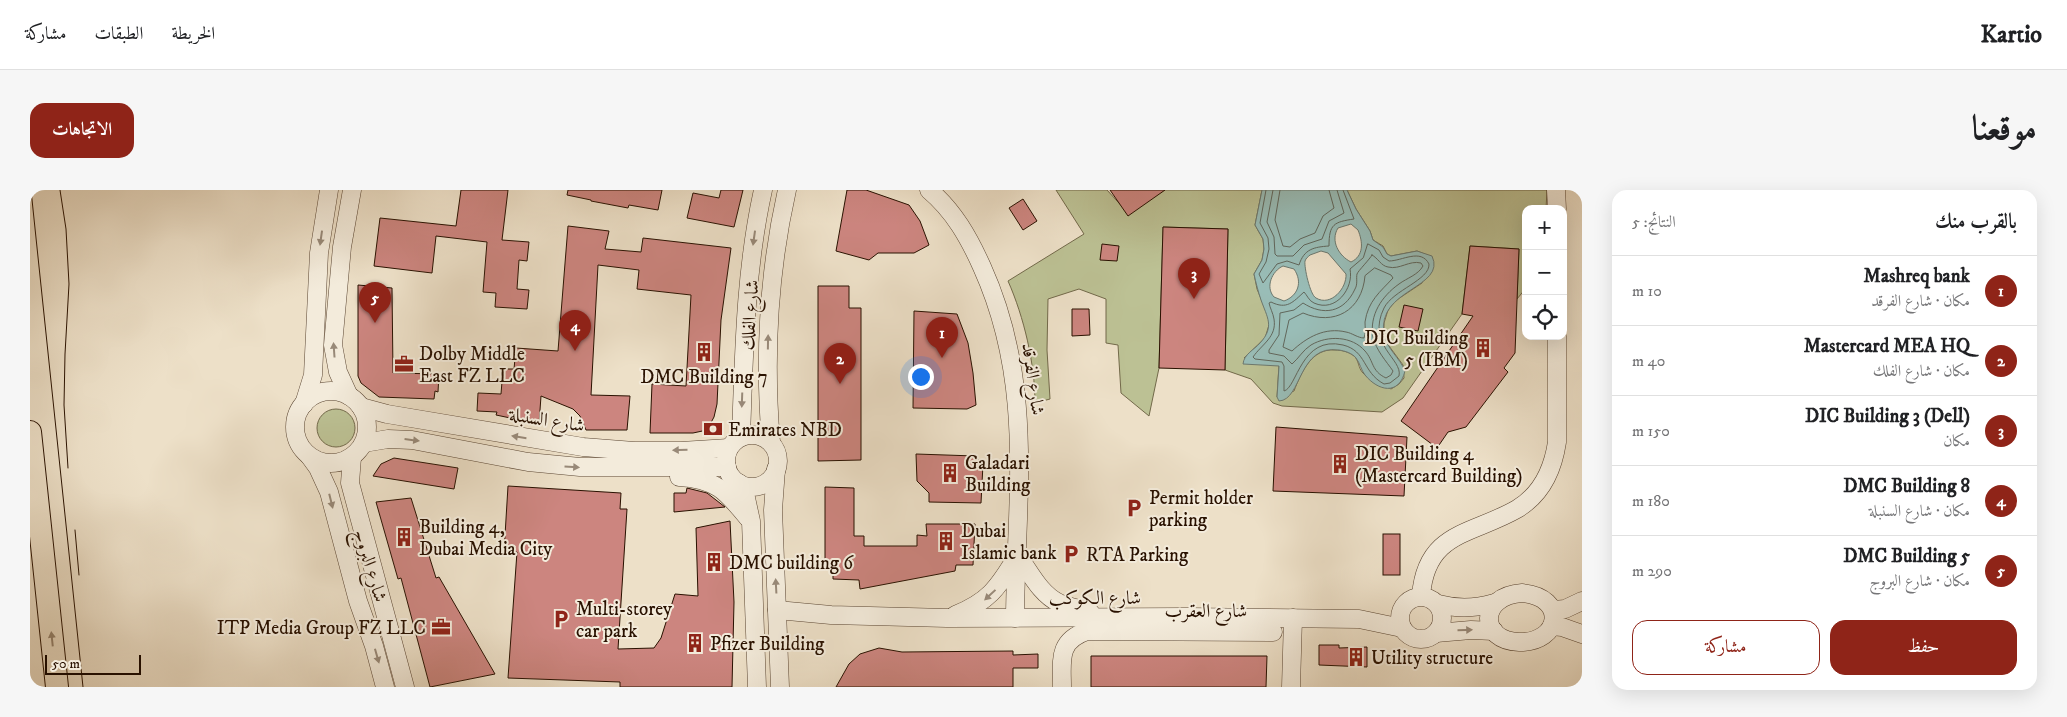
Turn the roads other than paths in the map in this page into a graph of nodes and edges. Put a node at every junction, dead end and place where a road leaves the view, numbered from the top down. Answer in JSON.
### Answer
{"nodes":[{"id":1,"x":329,"y":190,"type":"edge"},
{"id":2,"x":352,"y":190,"type":"edge"},
{"id":3,"x":763,"y":190,"type":"edge"},
{"id":4,"x":787,"y":190,"type":"edge"},
{"id":5,"x":930,"y":190,"type":"edge"},
{"id":6,"x":943,"y":190,"type":"edge"},
{"id":7,"x":1556,"y":190,"type":"edge"},
{"id":8,"x":1556,"y":205,"type":"edge"},
{"id":9,"x":957,"y":219,"type":"junction"},
{"id":10,"x":1557,"y":340,"type":"edge"},
{"id":11,"x":355,"y":402,"type":"junction"},
{"id":12,"x":304,"y":404,"type":"junction"},
{"id":13,"x":30,"y":432,"type":"edge"},
{"id":14,"x":735,"y":442,"type":"junction"},
{"id":15,"x":364,"y":443,"type":"junction"},
{"id":16,"x":771,"y":443,"type":"junction"},
{"id":17,"x":310,"y":457,"type":"junction"},
{"id":18,"x":352,"y":457,"type":"junction"},
{"id":19,"x":660,"y":467,"type":"junction"},
{"id":20,"x":727,"y":467,"type":"junction"},
{"id":21,"x":776,"y":469,"type":"junction"},
{"id":22,"x":739,"y":483,"type":"junction"},
{"id":23,"x":751,"y":521,"type":"junction"},
{"id":24,"x":1018,"y":556,"type":"junction"},
{"id":25,"x":1421,"y":596,"type":"junction"},
{"id":26,"x":1582,"y":601,"type":"edge"},
{"id":27,"x":1438,"y":604,"type":"junction"},
{"id":28,"x":1494,"y":604,"type":"junction"},
{"id":29,"x":1402,"y":609,"type":"junction"},
{"id":30,"x":777,"y":617,"type":"junction"},
{"id":31,"x":947,"y":618,"type":"junction"},
{"id":32,"x":1021,"y":618,"type":"junction"},
{"id":33,"x":1109,"y":618,"type":"junction"},
{"id":34,"x":1293,"y":618,"type":"junction"},
{"id":35,"x":1553,"y":618,"type":"junction"},
{"id":36,"x":1359,"y":619,"type":"junction"},
{"id":37,"x":1402,"y":628,"type":"junction"},
{"id":38,"x":1273,"y":632,"type":"dead end"},
{"id":39,"x":1494,"y":632,"type":"junction"},
{"id":40,"x":1436,"y":633,"type":"junction"},
{"id":41,"x":1582,"y":634,"type":"edge"},
{"id":42,"x":57,"y":687,"type":"edge"},
{"id":43,"x":385,"y":687,"type":"edge"},
{"id":44,"x":405,"y":687,"type":"edge"},
{"id":45,"x":757,"y":687,"type":"edge"},
{"id":46,"x":780,"y":687,"type":"edge"},
{"id":47,"x":1062,"y":687,"type":"edge"},
{"id":48,"x":1291,"y":687,"type":"edge"}],
"edges":[{"from":1,"to":12,"type":"street","one_way":true},
{"from":11,"to":2,"type":"street","one_way":true},
{"from":3,"to":14,"type":"street","name":"شارع الفلك","one_way":true},
{"from":16,"to":4,"type":"street","name":"شارع الفلك","one_way":true},
{"from":5,"to":9,"type":"street","name":"شارع الفرقد"},
{"from":6,"to":9,"type":"street","name":"شارع الفرقد"},
{"from":7,"to":8,"type":"street"},
{"from":9,"to":24,"type":"street","name":"شارع الفرقد"},
{"from":10,"to":25,"type":"street"},
{"from":11,"to":12,"type":"street"},
{"from":14,"to":11,"type":"street","name":"شارع السنبلة","one_way":true},
{"from":11,"to":15,"type":"street"},
{"from":12,"to":17,"type":"street"},
{"from":42,"to":13,"type":"main road","one_way":true},
{"from":14,"to":16,"type":"street"},
{"from":14,"to":20,"type":"street"},
{"from":15,"to":18,"type":"street"},
{"from":15,"to":19,"type":"street","one_way":true},
{"from":16,"to":21,"type":"street"},
{"from":17,"to":18,"type":"street"},
{"from":17,"to":43,"type":"street","name":"شارع البروج","one_way":true},
{"from":18,"to":44,"type":"street","name":"شارع البروج"},
{"from":19,"to":20,"type":"street"},
{"from":19,"to":23,"type":"street"},
{"from":20,"to":22,"type":"street"},
{"from":21,"to":22,"type":"street"},
{"from":30,"to":21,"type":"street","one_way":true},
{"from":22,"to":23,"type":"street"},
{"from":23,"to":45,"type":"street"},
{"from":24,"to":31,"type":"street","one_way":true},
{"from":24,"to":32,"type":"street","name":"شارع الفرقد"},
{"from":24,"to":33,"type":"street"},
{"from":25,"to":27,"type":"street"},
{"from":25,"to":29,"type":"street"},
{"from":26,"to":35,"type":"street"},
{"from":27,"to":28,"type":"street"},
{"from":27,"to":40,"type":"street"},
{"from":28,"to":35,"type":"street"},
{"from":28,"to":39,"type":"street"},
{"from":29,"to":36,"type":"street","name":"شارع الكوكب"},
{"from":29,"to":37,"type":"street"},
{"from":30,"to":31,"type":"street","name":"شارع الكوكب"},
{"from":30,"to":46,"type":"street"},
{"from":31,"to":32,"type":"street","name":"شارع الكوكب"},
{"from":32,"to":33,"type":"street","name":"شارع الكوكب"},
{"from":33,"to":34,"type":"street","name":"شارع الكوكب"},
{"from":34,"to":36,"type":"street","name":"شارع الكوكب"},
{"from":34,"to":48,"type":"street"},
{"from":35,"to":39,"type":"street"},
{"from":35,"to":41,"type":"street"},
{"from":36,"to":37,"type":"street","name":"شارع الكوكب"},
{"from":37,"to":40,"type":"street"},
{"from":38,"to":47,"type":"street","name":"شارع العقرب"},
{"from":40,"to":39,"type":"street","one_way":true}]}
